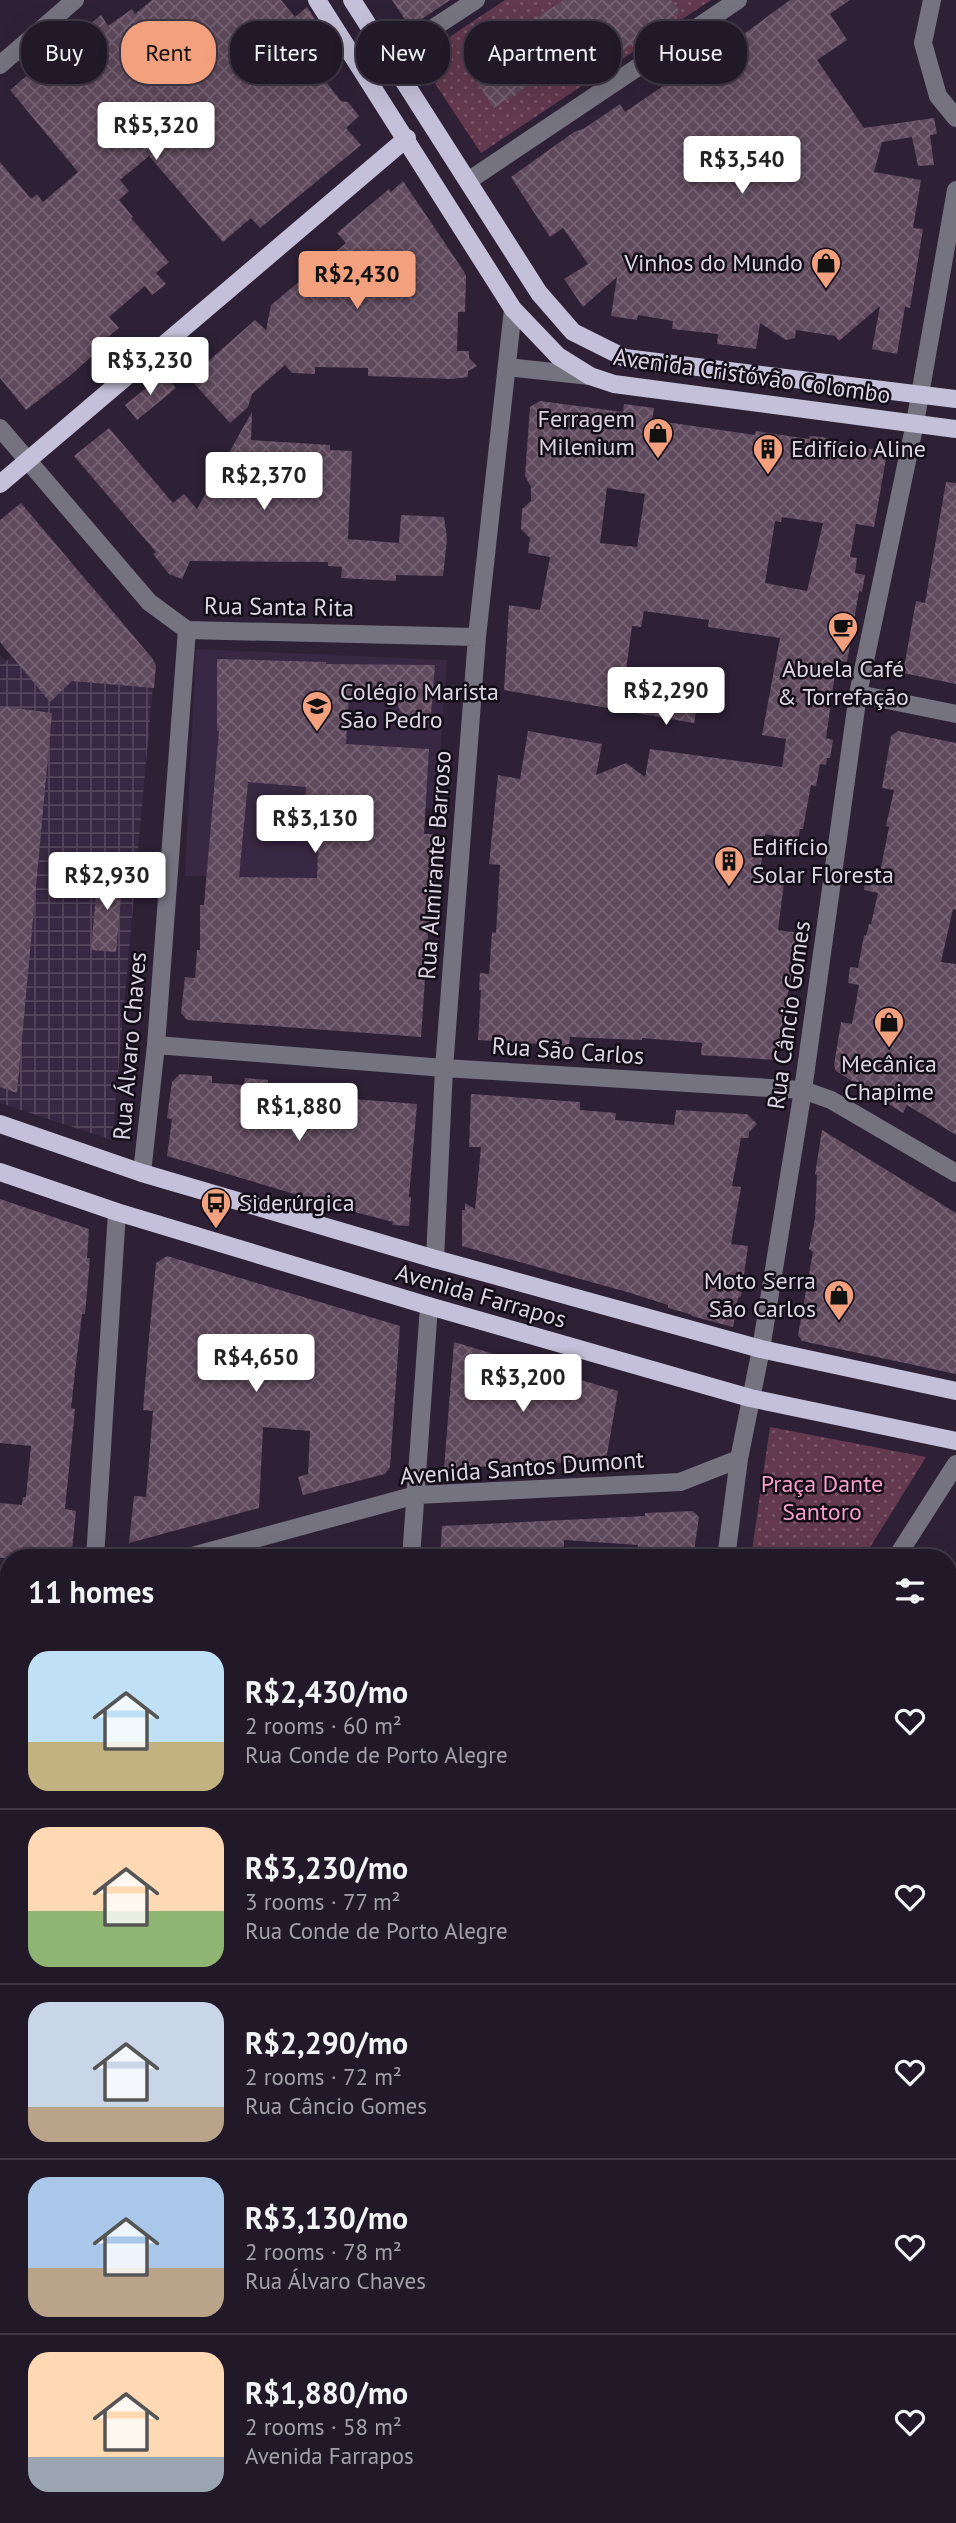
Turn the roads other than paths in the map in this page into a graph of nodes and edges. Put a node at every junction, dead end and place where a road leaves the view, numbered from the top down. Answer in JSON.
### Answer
{"nodes":[{"id":1,"x":75,"y":0,"type":"edge"},
{"id":2,"x":317,"y":0,"type":"edge"},
{"id":3,"x":352,"y":0,"type":"edge"},
{"id":4,"x":476,"y":0,"type":"edge"},
{"id":5,"x":932,"y":0,"type":"edge"},
{"id":6,"x":731,"y":2,"type":"edge"},
{"id":7,"x":366,"y":21,"type":"edge"},
{"id":8,"x":444,"y":21,"type":"edge"},
{"id":9,"x":0,"y":65,"type":"edge"},
{"id":10,"x":406,"y":84,"type":"edge"},
{"id":11,"x":956,"y":118,"type":"edge"},
{"id":12,"x":407,"y":138,"type":"junction"},
{"id":13,"x":468,"y":181,"type":"junction"},
{"id":14,"x":956,"y":190,"type":"edge"},
{"id":15,"x":513,"y":309,"type":"junction"},
{"id":16,"x":507,"y":367,"type":"junction"},
{"id":17,"x":590,"y":376,"type":"junction"},
{"id":18,"x":921,"y":394,"type":"junction"},
{"id":19,"x":956,"y":399,"type":"edge"},
{"id":20,"x":915,"y":424,"type":"junction"},
{"id":21,"x":0,"y":428,"type":"edge"},
{"id":22,"x":956,"y":429,"type":"edge"},
{"id":23,"x":28,"y":460,"type":"junction"},
{"id":24,"x":0,"y":484,"type":"edge"},
{"id":25,"x":187,"y":630,"type":"junction"},
{"id":26,"x":477,"y":637,"type":"junction"},
{"id":27,"x":858,"y":694,"type":"junction"},
{"id":28,"x":956,"y":714,"type":"edge"},
{"id":29,"x":156,"y":1045,"type":"junction"},
{"id":30,"x":444,"y":1068,"type":"junction"},
{"id":31,"x":803,"y":1090,"type":"junction"},
{"id":32,"x":0,"y":1124,"type":"edge"},
{"id":33,"x":0,"y":1172,"type":"edge"},
{"id":34,"x":142,"y":1173,"type":"junction"},
{"id":35,"x":956,"y":1174,"type":"edge"},
{"id":36,"x":117,"y":1212,"type":"junction"},
{"id":37,"x":435,"y":1259,"type":"junction"},
{"id":38,"x":429,"y":1307,"type":"junction"},
{"id":39,"x":761,"y":1349,"type":"junction"},
{"id":40,"x":956,"y":1391,"type":"edge"},
{"id":41,"x":750,"y":1398,"type":"junction"},
{"id":42,"x":956,"y":1441,"type":"edge"},
{"id":43,"x":739,"y":1459,"type":"junction"},
{"id":44,"x":956,"y":1464,"type":"edge"},
{"id":45,"x":416,"y":1495,"type":"junction"},
{"id":46,"x":96,"y":1549,"type":"edge"},
{"id":47,"x":218,"y":1549,"type":"edge"},
{"id":48,"x":412,"y":1549,"type":"edge"},
{"id":49,"x":727,"y":1549,"type":"edge"},
{"id":50,"x":902,"y":1549,"type":"edge"}],
"edges":[{"from":1,"to":9,"type":"street"},
{"from":2,"to":12,"type":"main road","name":"Avenida Cristóvão Colombo"},
{"from":3,"to":7,"type":"main road","name":"Avenida Cristóvão Colombo"},
{"from":4,"to":8,"type":"street"},
{"from":5,"to":11,"type":"street"},
{"from":6,"to":13,"type":"street"},
{"from":10,"to":13,"type":"main road","name":"Avenida Cristóvão Colombo"},
{"from":12,"to":15,"type":"main road","name":"Avenida Cristóvão Colombo"},
{"from":12,"to":23,"type":"main road"},
{"from":13,"to":18,"type":"main road","name":"Avenida Cristóvão Colombo"},
{"from":14,"to":18,"type":"street","name":"Rua Câncio Gomes"},
{"from":15,"to":16,"type":"street","name":"Rua Almirante Barroso"},
{"from":15,"to":17,"type":"main road","name":"Avenida Cristóvão Colombo"},
{"from":16,"to":17,"type":"street"},
{"from":16,"to":26,"type":"street","name":"Rua Almirante Barroso"},
{"from":17,"to":20,"type":"main road","name":"Avenida Cristóvão Colombo"},
{"from":18,"to":19,"type":"main road","name":"Avenida Cristóvão Colombo"},
{"from":18,"to":20,"type":"street","name":"Rua Câncio Gomes"},
{"from":20,"to":22,"type":"main road","name":"Avenida Cristóvão Colombo"},
{"from":20,"to":27,"type":"street","name":"Rua Câncio Gomes"},
{"from":21,"to":23,"type":"street","name":"Rua Santa Rita"},
{"from":23,"to":24,"type":"main road"},
{"from":23,"to":25,"type":"street","name":"Rua Santa Rita"},
{"from":25,"to":26,"type":"street","name":"Rua Santa Rita"},
{"from":25,"to":29,"type":"street","name":"Rua Álvaro Chaves"},
{"from":26,"to":30,"type":"street","name":"Rua Almirante Barroso"},
{"from":27,"to":28,"type":"street"},
{"from":27,"to":31,"type":"street","name":"Rua Câncio Gomes"},
{"from":29,"to":30,"type":"street","name":"Rua São Carlos"},
{"from":29,"to":34,"type":"street","name":"Rua Álvaro Chaves"},
{"from":30,"to":31,"type":"street","name":"Rua São Carlos"},
{"from":30,"to":37,"type":"street","name":"Rua Almirante Barroso"},
{"from":31,"to":35,"type":"street","name":"Rua São Carlos"},
{"from":31,"to":39,"type":"street","name":"Rua Câncio Gomes"},
{"from":32,"to":34,"type":"main road","name":"Avenida Farrapos"},
{"from":33,"to":36,"type":"main road","name":"Avenida Farrapos"},
{"from":34,"to":37,"type":"main road","name":"Avenida Farrapos"},
{"from":36,"to":38,"type":"main road","name":"Avenida Farrapos"},
{"from":36,"to":46,"type":"street"},
{"from":37,"to":39,"type":"main road","name":"Avenida Farrapos"},
{"from":38,"to":41,"type":"main road","name":"Avenida Farrapos"},
{"from":38,"to":45,"type":"street"},
{"from":39,"to":40,"type":"main road","name":"Avenida Farrapos"},
{"from":39,"to":41,"type":"street","name":"Rua Câncio Gomes"},
{"from":41,"to":42,"type":"main road","name":"Avenida Farrapos"},
{"from":41,"to":43,"type":"street","name":"Rua Câncio Gomes"},
{"from":43,"to":45,"type":"street","name":"Avenida Santos Dumont"},
{"from":43,"to":49,"type":"street","name":"Rua Câncio Gomes"},
{"from":44,"to":50,"type":"street"},
{"from":45,"to":47,"type":"street","name":"Avenida Santos Dumont"},
{"from":45,"to":48,"type":"street"}]}
